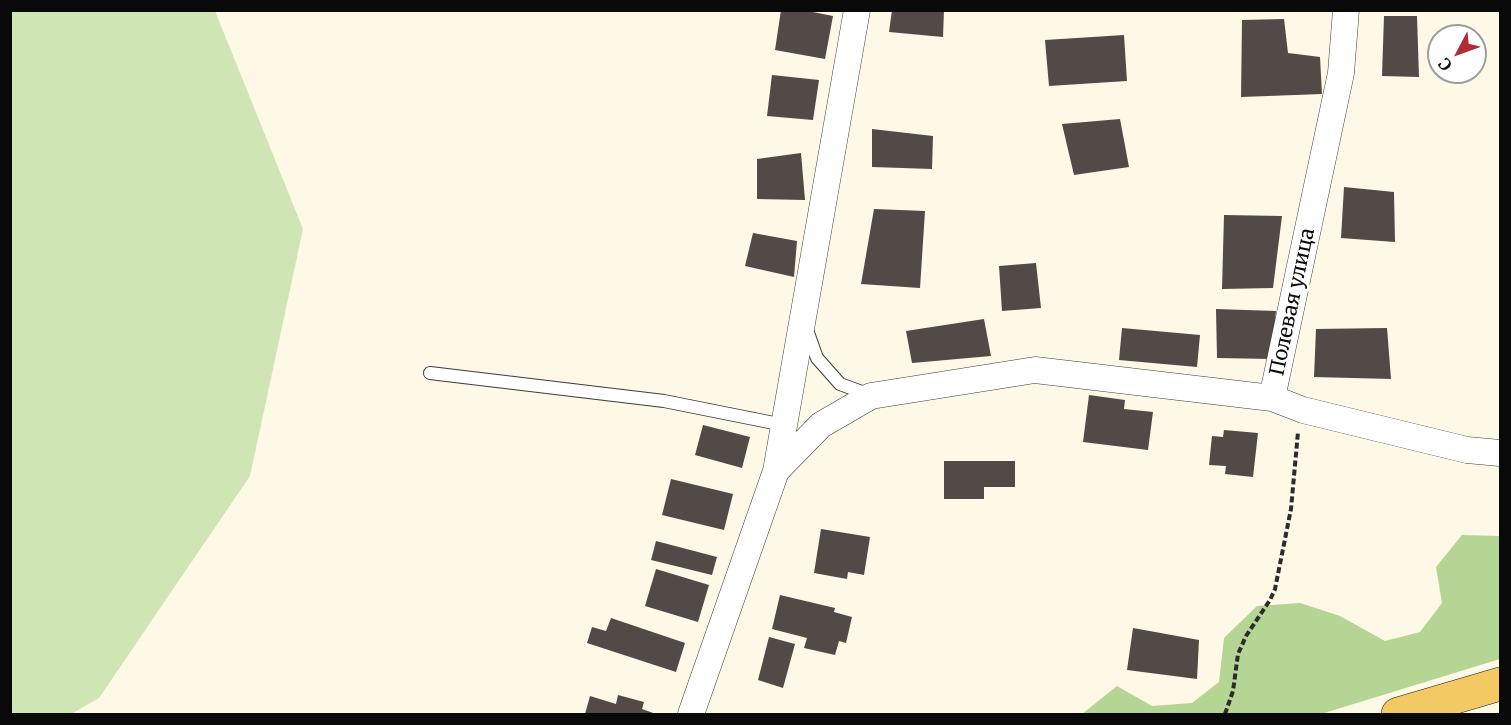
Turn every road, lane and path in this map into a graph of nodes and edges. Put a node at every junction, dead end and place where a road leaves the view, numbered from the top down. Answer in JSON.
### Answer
{"nodes":[{"id":1,"x":856,"y":10,"type":"edge"},
{"id":2,"x":1346,"y":10,"type":"edge"},
{"id":3,"x":802,"y":318,"type":"junction"},
{"id":4,"x":430,"y":373,"type":"dead end"},
{"id":5,"x":871,"y":396,"type":"junction"},
{"id":6,"x":1272,"y":398,"type":"junction"},
{"id":7,"x":1303,"y":410,"type":"junction"},
{"id":8,"x":784,"y":425,"type":"junction"},
{"id":9,"x":1500,"y":453,"type":"edge"},
{"id":10,"x":776,"y":471,"type":"junction"},
{"id":11,"x":1500,"y":684,"type":"edge"},
{"id":12,"x":691,"y":714,"type":"edge"},
{"id":13,"x":1225,"y":714,"type":"edge"},
{"id":14,"x":1398,"y":714,"type":"edge"}],
"edges":[{"from":1,"to":3,"type":"street"},
{"from":2,"to":6,"type":"street","name":"Полевая улица"},
{"from":3,"to":5,"type":"lane"},
{"from":3,"to":8,"type":"street"},
{"from":4,"to":8,"type":"lane"},
{"from":5,"to":6,"type":"street"},
{"from":5,"to":10,"type":"street"},
{"from":6,"to":7,"type":"street","name":"Полевая улица"},
{"from":7,"to":9,"type":"street","name":"Полевая улица"},
{"from":7,"to":13,"type":"path"},
{"from":8,"to":10,"type":"street"},
{"from":10,"to":12,"type":"street"},
{"from":11,"to":14,"type":"main road"}]}
